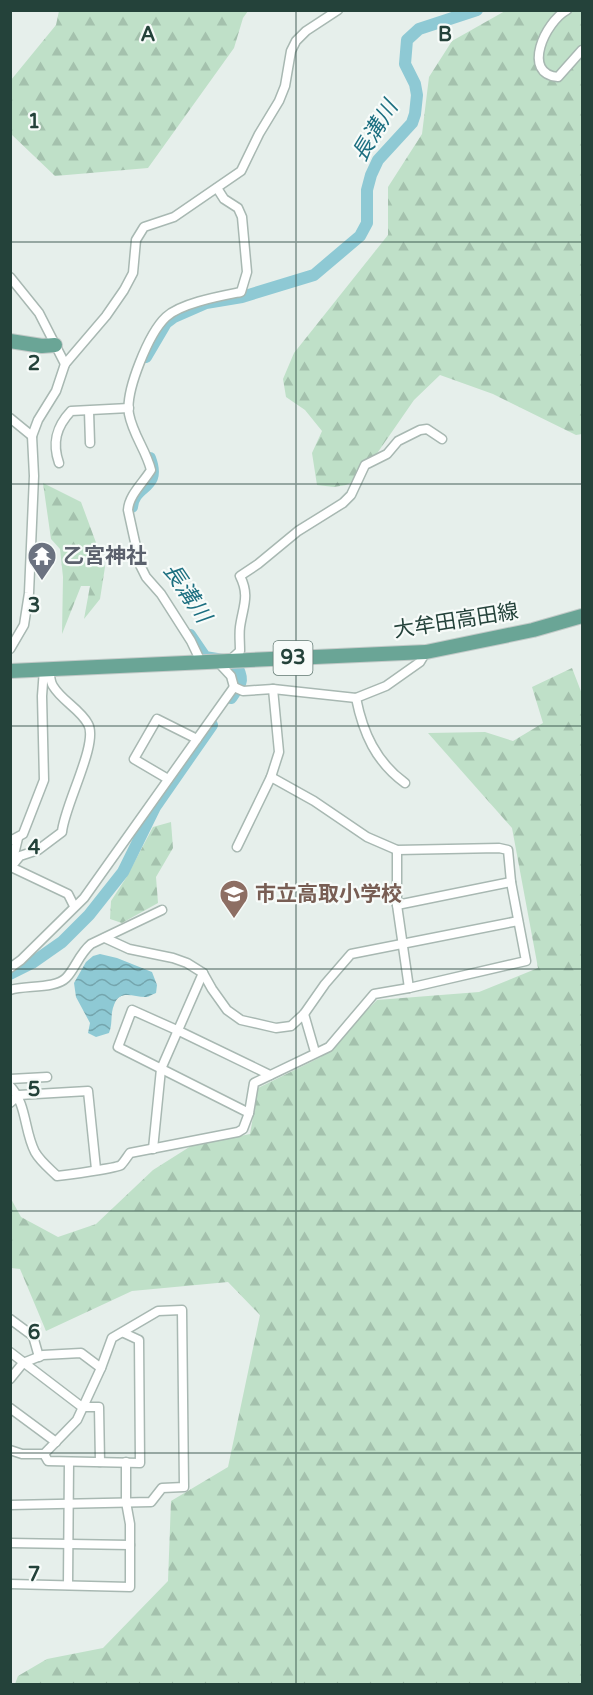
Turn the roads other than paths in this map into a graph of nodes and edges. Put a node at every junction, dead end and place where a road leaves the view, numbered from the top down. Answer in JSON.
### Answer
{"nodes":[{"id":1,"x":338,"y":10,"type":"edge"},
{"id":2,"x":567,"y":10,"type":"edge"},
{"id":3,"x":582,"y":50,"type":"edge"},
{"id":4,"x":217,"y":188,"type":"junction"},
{"id":5,"x":10,"y":277,"type":"edge"},
{"id":6,"x":10,"y":341,"type":"edge"},
{"id":7,"x":55,"y":345,"type":"junction"},
{"id":8,"x":65,"y":364,"type":"junction"},
{"id":9,"x":129,"y":408,"type":"junction"},
{"id":10,"x":89,"y":411,"type":"junction"},
{"id":11,"x":10,"y":418,"type":"edge"},
{"id":12,"x":33,"y":436,"type":"junction"},
{"id":13,"x":442,"y":439,"type":"dead end"},
{"id":14,"x":90,"y":443,"type":"dead end"},
{"id":15,"x":59,"y":463,"type":"dead end"},
{"id":16,"x":582,"y":616,"type":"edge"},
{"id":17,"x":10,"y":650,"type":"edge"},
{"id":18,"x":426,"y":652,"type":"junction"},
{"id":19,"x":201,"y":662,"type":"junction"},
{"id":20,"x":223,"y":662,"type":"junction"},
{"id":21,"x":46,"y":668,"type":"junction"},
{"id":22,"x":10,"y":670,"type":"edge"},
{"id":23,"x":234,"y":687,"type":"junction"},
{"id":24,"x":273,"y":689,"type":"junction"},
{"id":25,"x":356,"y":698,"type":"junction"},
{"id":26,"x":197,"y":739,"type":"junction"},
{"id":27,"x":271,"y":777,"type":"junction"},
{"id":28,"x":168,"y":780,"type":"junction"},
{"id":29,"x":405,"y":783,"type":"dead end"},
{"id":30,"x":14,"y":840,"type":"edge"},
{"id":31,"x":237,"y":847,"type":"dead end"},
{"id":32,"x":397,"y":850,"type":"junction"},
{"id":33,"x":11,"y":867,"type":"edge"},
{"id":34,"x":511,"y":882,"type":"junction"},
{"id":35,"x":398,"y":905,"type":"junction"},
{"id":36,"x":74,"y":906,"type":"junction"},
{"id":37,"x":162,"y":910,"type":"dead end"},
{"id":38,"x":518,"y":921,"type":"junction"},
{"id":39,"x":105,"y":938,"type":"junction"},
{"id":40,"x":403,"y":944,"type":"junction"},
{"id":41,"x":10,"y":968,"type":"edge"},
{"id":42,"x":203,"y":973,"type":"junction"},
{"id":43,"x":409,"y":988,"type":"junction"},
{"id":44,"x":10,"y":990,"type":"edge"},
{"id":45,"x":304,"y":1014,"type":"junction"},
{"id":46,"x":179,"y":1031,"type":"junction"},
{"id":47,"x":315,"y":1052,"type":"junction"},
{"id":48,"x":161,"y":1069,"type":"junction"},
{"id":49,"x":270,"y":1075,"type":"junction"},
{"id":50,"x":47,"y":1077,"type":"dead end"},
{"id":51,"x":10,"y":1079,"type":"edge"},
{"id":52,"x":10,"y":1086,"type":"edge"},
{"id":53,"x":14,"y":1098,"type":"edge"},
{"id":54,"x":249,"y":1113,"type":"junction"},
{"id":55,"x":153,"y":1149,"type":"junction"},
{"id":56,"x":96,"y":1169,"type":"junction"},
{"id":57,"x":10,"y":1319,"type":"edge"},
{"id":58,"x":124,"y":1333,"type":"junction"},
{"id":59,"x":10,"y":1352,"type":"edge"},
{"id":60,"x":39,"y":1357,"type":"junction"},
{"id":61,"x":23,"y":1363,"type":"junction"},
{"id":62,"x":101,"y":1368,"type":"junction"},
{"id":63,"x":10,"y":1379,"type":"edge"},
{"id":64,"x":82,"y":1407,"type":"junction"},
{"id":65,"x":10,"y":1408,"type":"edge"},
{"id":66,"x":56,"y":1442,"type":"junction"},
{"id":67,"x":10,"y":1450,"type":"edge"},
{"id":68,"x":44,"y":1454,"type":"junction"},
{"id":69,"x":69,"y":1462,"type":"junction"},
{"id":70,"x":100,"y":1462,"type":"junction"},
{"id":71,"x":126,"y":1462,"type":"junction"},
{"id":72,"x":126,"y":1502,"type":"junction"},
{"id":73,"x":69,"y":1503,"type":"junction"},
{"id":74,"x":10,"y":1505,"type":"edge"},
{"id":75,"x":10,"y":1543,"type":"edge"},
{"id":76,"x":69,"y":1544,"type":"junction"},
{"id":77,"x":130,"y":1545,"type":"junction"},
{"id":78,"x":10,"y":1584,"type":"edge"},
{"id":79,"x":68,"y":1585,"type":"junction"}],
"edges":[{"from":1,"to":4,"type":"street"},
{"from":2,"to":3,"type":"street"},
{"from":4,"to":8,"type":"street"},
{"from":4,"to":9,"type":"street"},
{"from":5,"to":7,"type":"street"},
{"from":6,"to":7,"type":"main road"},
{"from":7,"to":8,"type":"street"},
{"from":8,"to":12,"type":"street"},
{"from":9,"to":10,"type":"street"},
{"from":9,"to":19,"type":"street"},
{"from":10,"to":14,"type":"street"},
{"from":10,"to":15,"type":"street"},
{"from":11,"to":12,"type":"street"},
{"from":12,"to":17,"type":"street"},
{"from":13,"to":20,"type":"street"},
{"from":16,"to":18,"type":"main road","name":"大牟田高田線","number":"93"},
{"from":18,"to":20,"type":"main road","name":"大牟田高田線","number":"93"},
{"from":18,"to":25,"type":"street"},
{"from":19,"to":20,"type":"main road","name":"大牟田高田線","number":"93"},
{"from":19,"to":21,"type":"main road","name":"大牟田高田線","number":"93"},
{"from":20,"to":23,"type":"street"},
{"from":21,"to":22,"type":"main road","name":"大牟田高田線","number":"93"},
{"from":21,"to":30,"type":"street"},
{"from":21,"to":33,"type":"street"},
{"from":23,"to":24,"type":"street"},
{"from":23,"to":26,"type":"street"},
{"from":24,"to":25,"type":"street"},
{"from":24,"to":27,"type":"street"},
{"from":25,"to":29,"type":"street"},
{"from":26,"to":28,"type":"street"},
{"from":26,"to":28,"type":"street"},
{"from":27,"to":31,"type":"street"},
{"from":27,"to":32,"type":"street"},
{"from":28,"to":36,"type":"street"},
{"from":30,"to":33,"type":"street"},
{"from":32,"to":34,"type":"street"},
{"from":32,"to":35,"type":"street"},
{"from":33,"to":36,"type":"street"},
{"from":34,"to":35,"type":"street"},
{"from":34,"to":38,"type":"street"},
{"from":35,"to":40,"type":"street"},
{"from":36,"to":41,"type":"street"},
{"from":37,"to":39,"type":"street"},
{"from":38,"to":40,"type":"street"},
{"from":38,"to":43,"type":"street"},
{"from":39,"to":42,"type":"street"},
{"from":39,"to":44,"type":"street"},
{"from":40,"to":43,"type":"street"},
{"from":40,"to":45,"type":"street"},
{"from":42,"to":45,"type":"street"},
{"from":42,"to":46,"type":"street"},
{"from":43,"to":47,"type":"street"},
{"from":45,"to":47,"type":"street"},
{"from":46,"to":48,"type":"street"},
{"from":46,"to":48,"type":"street"},
{"from":46,"to":49,"type":"street"},
{"from":47,"to":49,"type":"street"},
{"from":48,"to":54,"type":"street"},
{"from":48,"to":55,"type":"street"},
{"from":49,"to":54,"type":"street"},
{"from":50,"to":51,"type":"street"},
{"from":52,"to":53,"type":"street"},
{"from":53,"to":56,"type":"street"},
{"from":53,"to":56,"type":"street"},
{"from":54,"to":55,"type":"street"},
{"from":55,"to":56,"type":"street"},
{"from":57,"to":60,"type":"street"},
{"from":58,"to":62,"type":"street"},
{"from":58,"to":71,"type":"street"},
{"from":58,"to":72,"type":"street"},
{"from":59,"to":61,"type":"street"},
{"from":60,"to":61,"type":"street"},
{"from":60,"to":62,"type":"street"},
{"from":61,"to":63,"type":"street"},
{"from":61,"to":64,"type":"street"},
{"from":62,"to":64,"type":"street"},
{"from":64,"to":66,"type":"street"},
{"from":64,"to":70,"type":"street"},
{"from":65,"to":66,"type":"street"},
{"from":66,"to":68,"type":"street"},
{"from":67,"to":68,"type":"street"},
{"from":68,"to":69,"type":"street"},
{"from":69,"to":70,"type":"street"},
{"from":69,"to":73,"type":"street"},
{"from":70,"to":71,"type":"street"},
{"from":71,"to":72,"type":"street"},
{"from":72,"to":73,"type":"street"},
{"from":72,"to":77,"type":"street"},
{"from":73,"to":74,"type":"street"},
{"from":73,"to":76,"type":"street"},
{"from":75,"to":76,"type":"street"},
{"from":76,"to":77,"type":"street"},
{"from":76,"to":79,"type":"street"},
{"from":77,"to":79,"type":"street"},
{"from":78,"to":79,"type":"street"}]}
